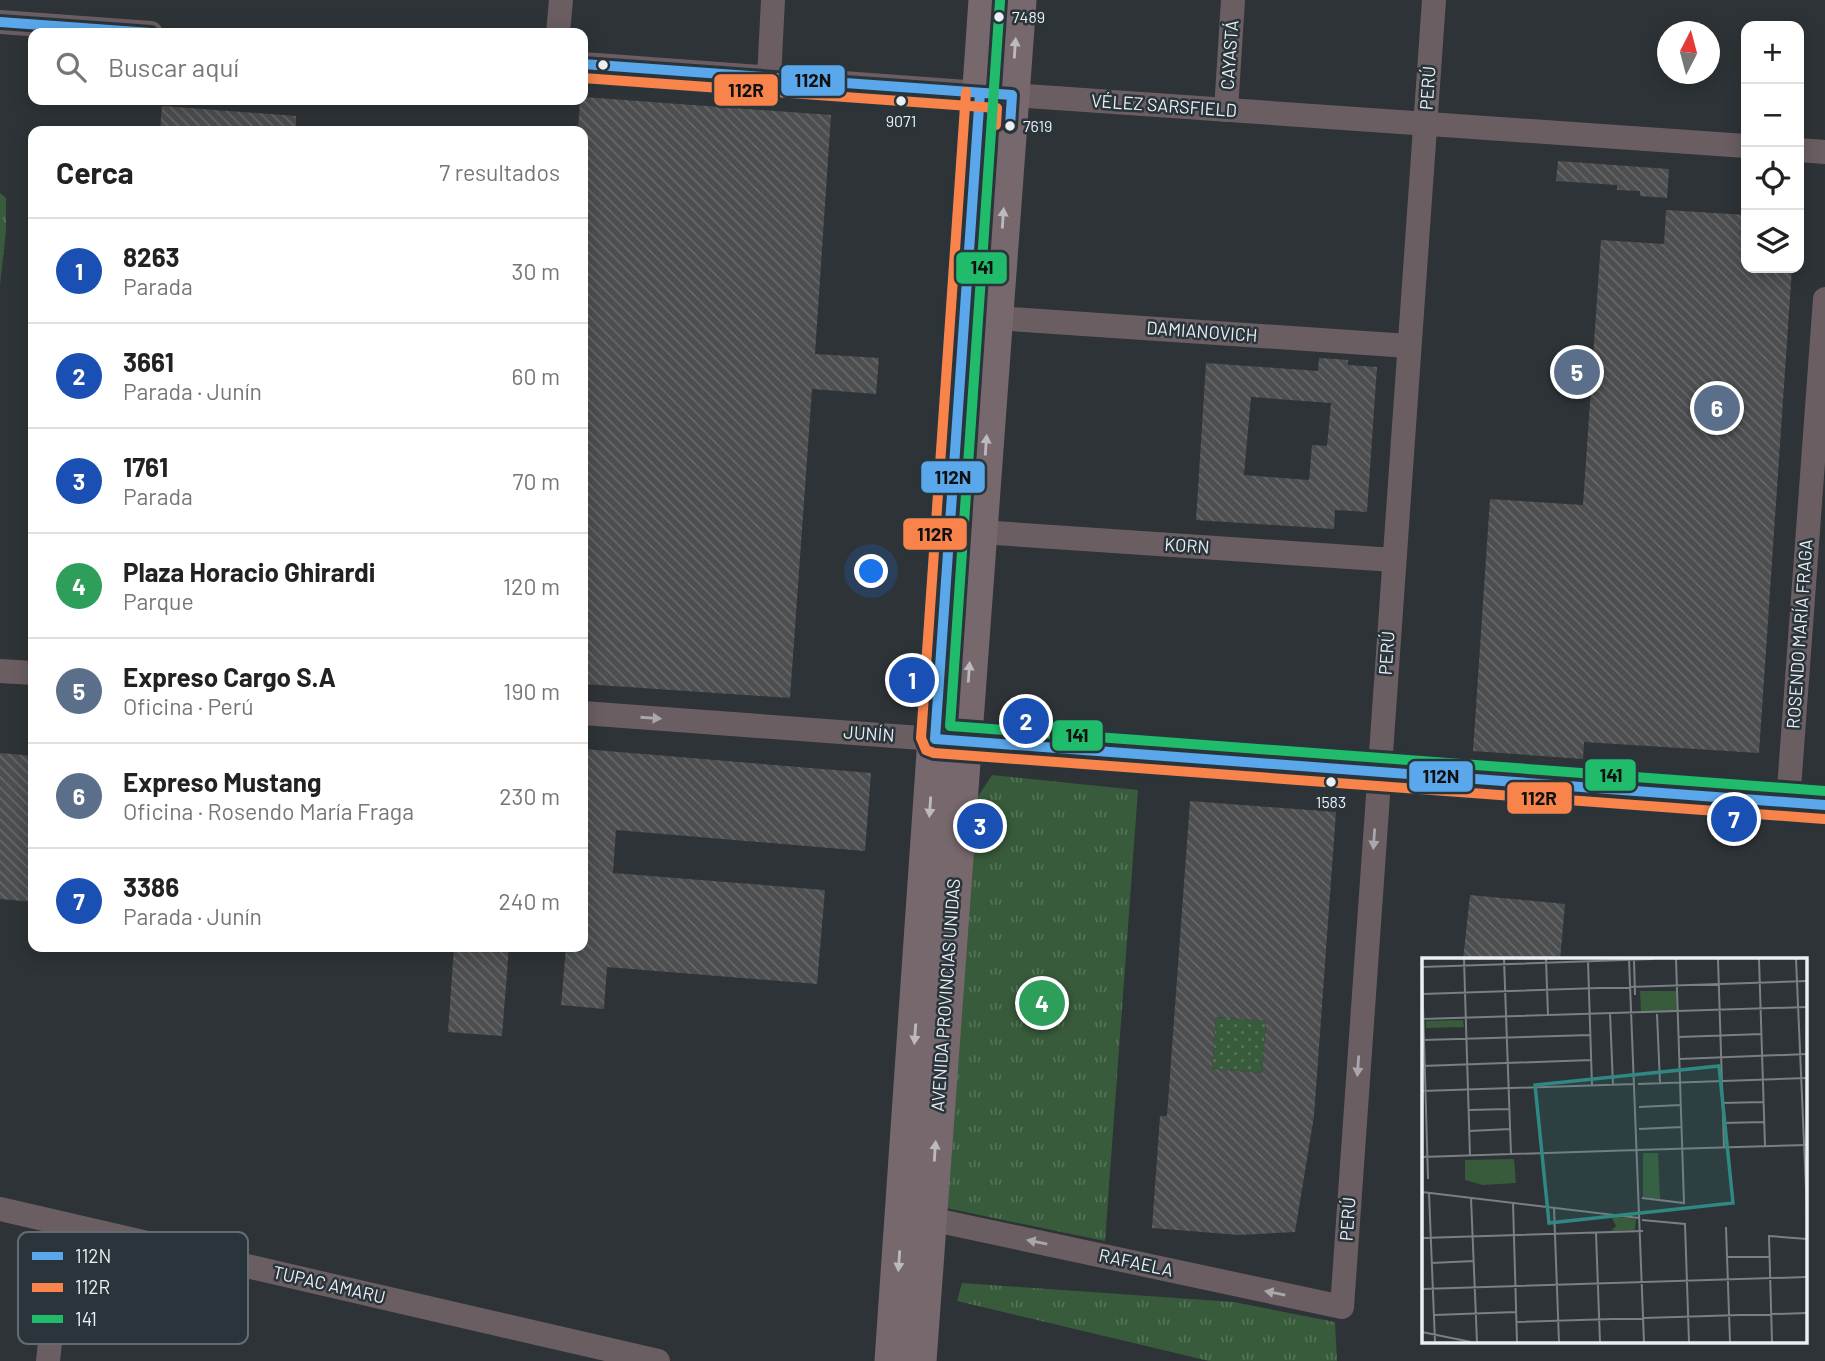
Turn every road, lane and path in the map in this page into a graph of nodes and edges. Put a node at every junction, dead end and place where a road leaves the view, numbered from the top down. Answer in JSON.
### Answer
{"nodes":[{"id":1,"x":561,"y":0,"type":"edge"},
{"id":2,"x":773,"y":0,"type":"edge"},
{"id":3,"x":986,"y":0,"type":"edge"},
{"id":4,"x":1019,"y":0,"type":"edge"},
{"id":5,"x":1233,"y":0,"type":"edge"},
{"id":6,"x":1434,"y":0,"type":"edge"},
{"id":7,"x":0,"y":22,"type":"edge"},
{"id":8,"x":82,"y":28,"type":"edge"},
{"id":9,"x":558,"y":28,"type":"edge"},
{"id":10,"x":588,"y":64,"type":"edge"},
{"id":11,"x":769,"y":78,"type":"junction"},
{"id":12,"x":996,"y":94,"type":"junction"},
{"id":13,"x":1226,"y":110,"type":"junction"},
{"id":14,"x":1425,"y":124,"type":"junction"},
{"id":15,"x":1741,"y":146,"type":"edge"},
{"id":16,"x":1804,"y":150,"type":"edge"},
{"id":17,"x":1825,"y":152,"type":"edge"},
{"id":18,"x":1825,"y":299,"type":"edge"},
{"id":19,"x":996,"y":318,"type":"junction"},
{"id":20,"x":1409,"y":345,"type":"junction"},
{"id":21,"x":1823,"y":367,"type":"edge"},
{"id":22,"x":980,"y":532,"type":"junction"},
{"id":23,"x":1394,"y":560,"type":"junction"},
{"id":24,"x":1815,"y":566,"type":"edge"},
{"id":25,"x":0,"y":671,"type":"edge"},
{"id":26,"x":28,"y":673,"type":"edge"},
{"id":27,"x":588,"y":713,"type":"edge"},
{"id":28,"x":950,"y":739,"type":"junction"},
{"id":29,"x":1378,"y":771,"type":"junction"},
{"id":30,"x":1788,"y":802,"type":"junction"},
{"id":31,"x":1825,"y":805,"type":"edge"},
{"id":32,"x":0,"y":1209,"type":"edge"},
{"id":33,"x":930,"y":1219,"type":"junction"},
{"id":34,"x":63,"y":1224,"type":"junction"},
{"id":35,"x":62,"y":1232,"type":"edge"},
{"id":36,"x":98,"y":1232,"type":"edge"},
{"id":37,"x":248,"y":1267,"type":"edge"},
{"id":38,"x":1342,"y":1307,"type":"joint"},
{"id":39,"x":658,"y":1361,"type":"edge"},
{"id":40,"x":892,"y":1361,"type":"edge"},
{"id":41,"x":919,"y":1361,"type":"edge"}],
"edges":[{"from":1,"to":9,"type":"street"},
{"from":2,"to":11,"type":"street"},
{"from":3,"to":12,"type":"main road","name":"AVENIDA PROVINCIAS UNIDAS"},
{"from":12,"to":4,"type":"main road","name":"AVENIDA PROVINCIAS UNIDAS","one_way":true},
{"from":5,"to":13,"type":"street","name":"CAYASTÁ"},
{"from":6,"to":14,"type":"street","name":"PERÚ"},
{"from":7,"to":8,"type":"street"},
{"from":10,"to":11,"type":"street","name":"VÉLEZ SARSFIELD"},
{"from":11,"to":12,"type":"street","name":"VÉLEZ SARSFIELD"},
{"from":12,"to":13,"type":"street","name":"VÉLEZ SARSFIELD"},
{"from":19,"to":12,"type":"main road","name":"AVENIDA PROVINCIAS UNIDAS","one_way":true},
{"from":12,"to":28,"type":"main road","name":"AVENIDA PROVINCIAS UNIDAS"},
{"from":13,"to":14,"type":"street","name":"VÉLEZ SARSFIELD"},
{"from":14,"to":15,"type":"street","name":"VÉLEZ SARSFIELD"},
{"from":14,"to":20,"type":"street","name":"PERÚ"},
{"from":16,"to":17,"type":"street"},
{"from":18,"to":21,"type":"street","name":"ROSENDO MARÍA FRAGA"},
{"from":19,"to":20,"type":"street","name":"DAMIANOVICH"},
{"from":22,"to":19,"type":"main road","name":"AVENIDA PROVINCIAS UNIDAS","one_way":true},
{"from":20,"to":23,"type":"street","name":"PERÚ"},
{"from":21,"to":24,"type":"street","name":"ROSENDO MARÍA FRAGA"},
{"from":22,"to":23,"type":"street","name":"KORN"},
{"from":28,"to":22,"type":"main road","name":"AVENIDA PROVINCIAS UNIDAS","one_way":true},
{"from":23,"to":29,"type":"street","name":"PERÚ"},
{"from":24,"to":30,"type":"street","name":"ROSENDO MARÍA FRAGA"},
{"from":25,"to":26,"type":"street"},
{"from":27,"to":28,"type":"street","name":"JUNÍN","one_way":true},
{"from":28,"to":29,"type":"main road","name":"JUNÍN"},
{"from":33,"to":28,"type":"main road","name":"AVENIDA PROVINCIAS UNIDAS","one_way":true},
{"from":28,"to":40,"type":"main road","name":"AVENIDA PROVINCIAS UNIDAS","one_way":true},
{"from":29,"to":30,"type":"main road","name":"JUNÍN"},
{"from":29,"to":38,"type":"street","name":"PERÚ","one_way":true},
{"from":30,"to":31,"type":"main road","name":"JUNÍN"},
{"from":32,"to":34,"type":"street","name":"TUPAC AMARU"},
{"from":38,"to":33,"type":"street","name":"RAFAELA","one_way":true},
{"from":33,"to":41,"type":"main road","name":"AVENIDA PROVINCIAS UNIDAS"},
{"from":34,"to":35,"type":"street"},
{"from":34,"to":36,"type":"street","name":"TUPAC AMARU"},
{"from":37,"to":39,"type":"street","name":"TUPAC AMARU"}]}
